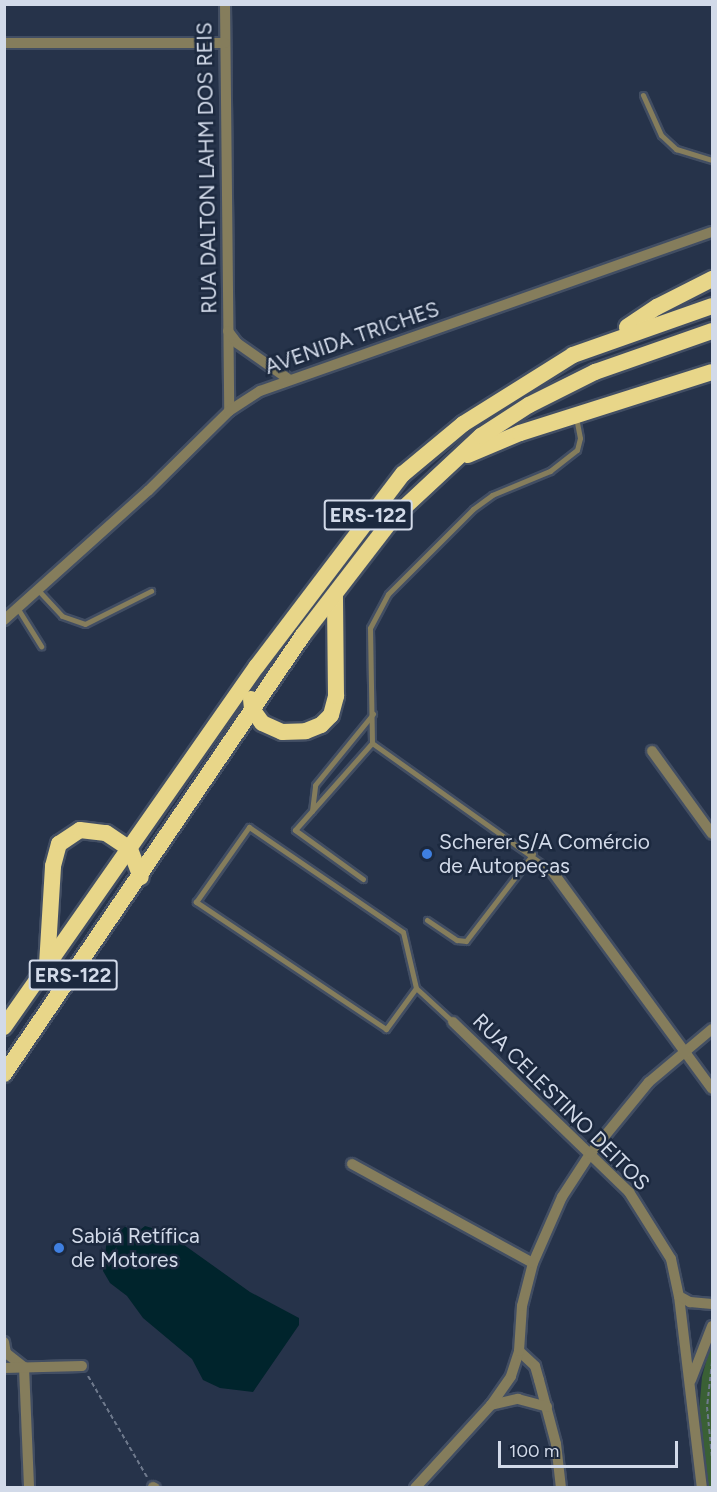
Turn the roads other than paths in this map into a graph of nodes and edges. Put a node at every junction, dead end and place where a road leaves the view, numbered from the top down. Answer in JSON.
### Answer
{"nodes":[{"id":1,"x":225,"y":4,"type":"edge"},
{"id":2,"x":225,"y":43,"type":"junction"},
{"id":3,"x":4,"y":44,"type":"edge"},
{"id":4,"x":644,"y":95,"type":"dead end"},
{"id":5,"x":712,"y":160,"type":"edge"},
{"id":6,"x":712,"y":232,"type":"edge"},
{"id":7,"x":712,"y":279,"type":"edge"},
{"id":8,"x":712,"y":306,"type":"edge"},
{"id":9,"x":228,"y":331,"type":"junction"},
{"id":10,"x":712,"y":331,"type":"edge"},
{"id":11,"x":610,"y":339,"type":"junction"},
{"id":12,"x":712,"y":372,"type":"edge"},
{"id":13,"x":287,"y":378,"type":"junction"},
{"id":14,"x":229,"y":411,"type":"junction"},
{"id":15,"x":575,"y":417,"type":"junction"},
{"id":16,"x":456,"y":460,"type":"junction"},
{"id":17,"x":38,"y":590,"type":"junction"},
{"id":18,"x":151,"y":591,"type":"dead end"},
{"id":19,"x":334,"y":596,"type":"junction"},
{"id":20,"x":18,"y":609,"type":"junction"},
{"id":21,"x":4,"y":620,"type":"edge"},
{"id":22,"x":41,"y":646,"type":"dead end"},
{"id":23,"x":257,"y":666,"type":"junction"},
{"id":24,"x":252,"y":709,"type":"junction"},
{"id":25,"x":373,"y":714,"type":"junction"},
{"id":26,"x":372,"y":743,"type":"junction"},
{"id":27,"x":652,"y":751,"type":"dead end"},
{"id":28,"x":312,"y":812,"type":"junction"},
{"id":29,"x":712,"y":834,"type":"edge"},
{"id":30,"x":130,"y":849,"type":"junction"},
{"id":31,"x":532,"y":854,"type":"junction"},
{"id":32,"x":552,"y":871,"type":"joint"},
{"id":33,"x":141,"y":877,"type":"junction"},
{"id":34,"x":363,"y":879,"type":"dead end"},
{"id":35,"x":427,"y":920,"type":"dead end"},
{"id":36,"x":47,"y":966,"type":"junction"},
{"id":37,"x":416,"y":988,"type":"junction"},
{"id":38,"x":453,"y":1022,"type":"joint"},
{"id":39,"x":4,"y":1027,"type":"edge"},
{"id":40,"x":712,"y":1029,"type":"edge"},
{"id":41,"x":682,"y":1052,"type":"junction"},
{"id":42,"x":4,"y":1074,"type":"edge"},
{"id":43,"x":712,"y":1089,"type":"edge"},
{"id":44,"x":590,"y":1154,"type":"junction"},
{"id":45,"x":352,"y":1164,"type":"dead end"},
{"id":46,"x":532,"y":1263,"type":"junction"},
{"id":47,"x":679,"y":1296,"type":"junction"},
{"id":48,"x":712,"y":1304,"type":"edge"},
{"id":49,"x":712,"y":1326,"type":"edge"},
{"id":50,"x":4,"y":1342,"type":"edge"},
{"id":51,"x":519,"y":1351,"type":"junction"},
{"id":52,"x":82,"y":1366,"type":"road end"},
{"id":53,"x":24,"y":1367,"type":"junction"},
{"id":54,"x":4,"y":1368,"type":"edge"},
{"id":55,"x":690,"y":1384,"type":"junction"},
{"id":56,"x":491,"y":1405,"type":"junction"},
{"id":57,"x":547,"y":1407,"type":"junction"},
{"id":58,"x":29,"y":1488,"type":"edge"},
{"id":59,"x":415,"y":1488,"type":"edge"},
{"id":60,"x":561,"y":1488,"type":"edge"},
{"id":61,"x":702,"y":1488,"type":"edge"}],
"edges":[{"from":1,"to":2,"type":"street","name":"RUA DALTON LAHM DOS REIS"},
{"from":2,"to":3,"type":"street"},
{"from":2,"to":9,"type":"street","name":"RUA DALTON LAHM DOS REIS"},
{"from":4,"to":5,"type":"lane"},
{"from":6,"to":13,"type":"street","name":"AVENIDA TRICHES"},
{"from":7,"to":11,"type":"highway"},
{"from":8,"to":11,"type":"highway","number":"ERS-122"},
{"from":9,"to":13,"type":"street","name":"RUA DALTON LAHM DOS REIS"},
{"from":9,"to":14,"type":"street","name":"RUA DALTON LAHM DOS REIS"},
{"from":10,"to":16,"type":"highway","number":"ERS-122"},
{"from":11,"to":23,"type":"highway","number":"ERS-122"},
{"from":12,"to":15,"type":"highway"},
{"from":13,"to":14,"type":"street","name":"AVENIDA TRICHES"},
{"from":14,"to":17,"type":"street","name":"AVENIDA TRICHES"},
{"from":15,"to":16,"type":"highway"},
{"from":15,"to":25,"type":"lane"},
{"from":16,"to":19,"type":"highway","number":"ERS-122"},
{"from":17,"to":18,"type":"lane"},
{"from":17,"to":20,"type":"street","name":"AVENIDA TRICHES"},
{"from":19,"to":24,"type":"highway","number":"ERS-122"},
{"from":19,"to":24,"type":"highway"},
{"from":20,"to":21,"type":"street","name":"AVENIDA TRICHES"},
{"from":20,"to":22,"type":"lane"},
{"from":23,"to":24,"type":"highway"},
{"from":23,"to":30,"type":"highway","number":"ERS-122"},
{"from":24,"to":33,"type":"highway","number":"ERS-122"},
{"from":25,"to":26,"type":"lane"},
{"from":25,"to":28,"type":"lane"},
{"from":26,"to":28,"type":"lane"},
{"from":26,"to":31,"type":"lane"},
{"from":27,"to":29,"type":"street"},
{"from":28,"to":34,"type":"lane"},
{"from":30,"to":33,"type":"highway"},
{"from":30,"to":36,"type":"highway","number":"ERS-122"},
{"from":30,"to":36,"type":"highway"},
{"from":31,"to":32,"type":"lane"},
{"from":31,"to":35,"type":"lane"},
{"from":32,"to":41,"type":"street"},
{"from":33,"to":42,"type":"highway","number":"ERS-122"},
{"from":36,"to":39,"type":"highway","number":"ERS-122"},
{"from":37,"to":37,"type":"lane"},
{"from":37,"to":38,"type":"lane"},
{"from":38,"to":44,"type":"street","name":"RUA CELESTINO DEITOS"},
{"from":40,"to":41,"type":"street"},
{"from":41,"to":43,"type":"street"},
{"from":41,"to":44,"type":"street"},
{"from":44,"to":46,"type":"street"},
{"from":44,"to":47,"type":"street","name":"RUA CELESTINO DEITOS"},
{"from":45,"to":46,"type":"street"},
{"from":46,"to":51,"type":"street"},
{"from":47,"to":48,"type":"street"},
{"from":47,"to":55,"type":"street","name":"RUA CELESTINO DEITOS"},
{"from":49,"to":55,"type":"street"},
{"from":50,"to":53,"type":"street"},
{"from":51,"to":56,"type":"street"},
{"from":51,"to":57,"type":"street"},
{"from":52,"to":53,"type":"street"},
{"from":53,"to":54,"type":"street"},
{"from":53,"to":58,"type":"street"},
{"from":55,"to":61,"type":"street","name":"RUA CELESTINO DEITOS"},
{"from":56,"to":57,"type":"street"},
{"from":56,"to":59,"type":"street"},
{"from":57,"to":60,"type":"street"}]}
